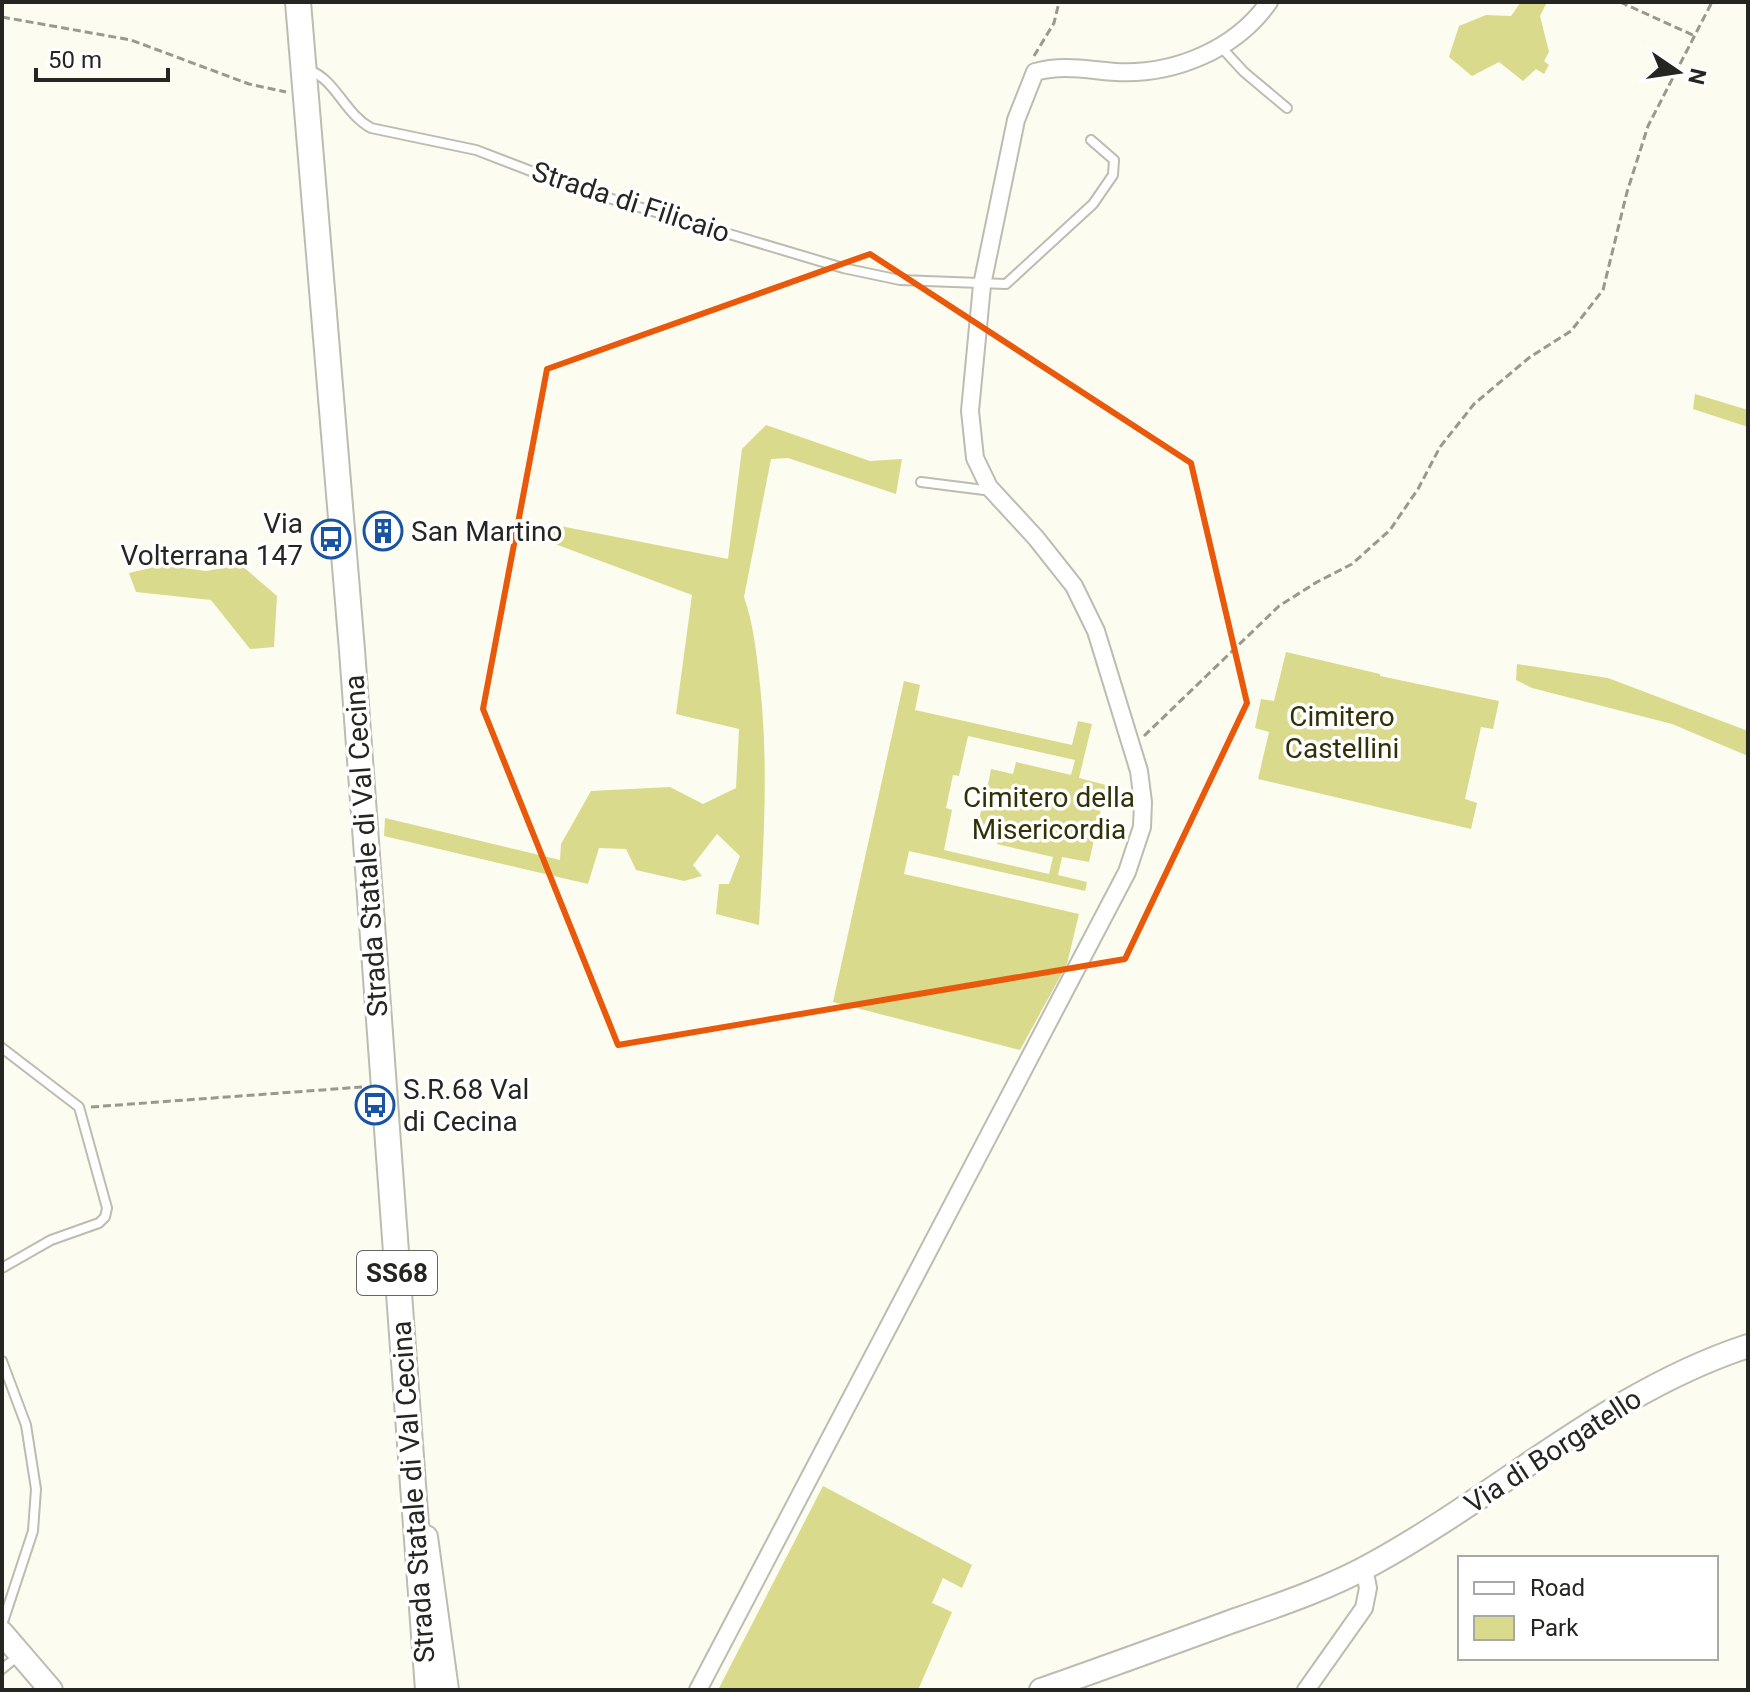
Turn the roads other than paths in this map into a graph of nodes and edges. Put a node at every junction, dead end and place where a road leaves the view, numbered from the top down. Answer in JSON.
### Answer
{"nodes":[{"id":1,"x":298,"y":2,"type":"edge"},
{"id":2,"x":1269,"y":2,"type":"edge"},
{"id":3,"x":1220,"y":46,"type":"junction"},
{"id":4,"x":304,"y":69,"type":"junction"},
{"id":5,"x":1287,"y":108,"type":"dead end"},
{"id":6,"x":1091,"y":140,"type":"dead end"},
{"id":7,"x":982,"y":285,"type":"junction"},
{"id":8,"x":921,"y":482,"type":"dead end"},
{"id":9,"x":993,"y":491,"type":"junction"},
{"id":10,"x":2,"y":1048,"type":"edge"},
{"id":11,"x":2,"y":1268,"type":"edge"},
{"id":12,"x":1748,"y":1346,"type":"edge"},
{"id":13,"x":2,"y":1361,"type":"edge"},
{"id":14,"x":410,"y":1461,"type":"junction"},
{"id":15,"x":1364,"y":1568,"type":"junction"},
{"id":16,"x":2,"y":1625,"type":"edge"},
{"id":17,"x":2,"y":1633,"type":"edge"},
{"id":18,"x":21,"y":1653,"type":"junction"},
{"id":19,"x":2,"y":1669,"type":"edge"},
{"id":20,"x":51,"y":1690,"type":"edge"},
{"id":21,"x":428,"y":1690,"type":"edge"},
{"id":22,"x":447,"y":1690,"type":"edge"},
{"id":23,"x":698,"y":1690,"type":"edge"},
{"id":24,"x":1041,"y":1690,"type":"edge"},
{"id":25,"x":1306,"y":1690,"type":"edge"}],
"edges":[{"from":1,"to":4,"type":"main road","name":"Strada Statale di Val Cecina","number":"SS68"},
{"from":2,"to":3,"type":"street"},
{"from":3,"to":5,"type":"lane"},
{"from":3,"to":7,"type":"street"},
{"from":4,"to":7,"type":"lane","name":"Strada di Filicaio"},
{"from":4,"to":14,"type":"main road","name":"Strada Statale di Val Cecina","number":"SS68"},
{"from":6,"to":7,"type":"lane"},
{"from":7,"to":9,"type":"street"},
{"from":8,"to":9,"type":"lane"},
{"from":9,"to":23,"type":"street"},
{"from":10,"to":11,"type":"lane"},
{"from":12,"to":15,"type":"main road","name":"Via di Borgatello"},
{"from":13,"to":16,"type":"lane"},
{"from":14,"to":21,"type":"main road","name":"Strada Statale di Val Cecina","number":"SS68"},
{"from":14,"to":22,"type":"main road"},
{"from":15,"to":24,"type":"main road","name":"Via di Borgatello"},
{"from":15,"to":25,"type":"street"},
{"from":17,"to":18,"type":"main road"},
{"from":18,"to":19,"type":"lane"},
{"from":18,"to":20,"type":"main road"}]}
